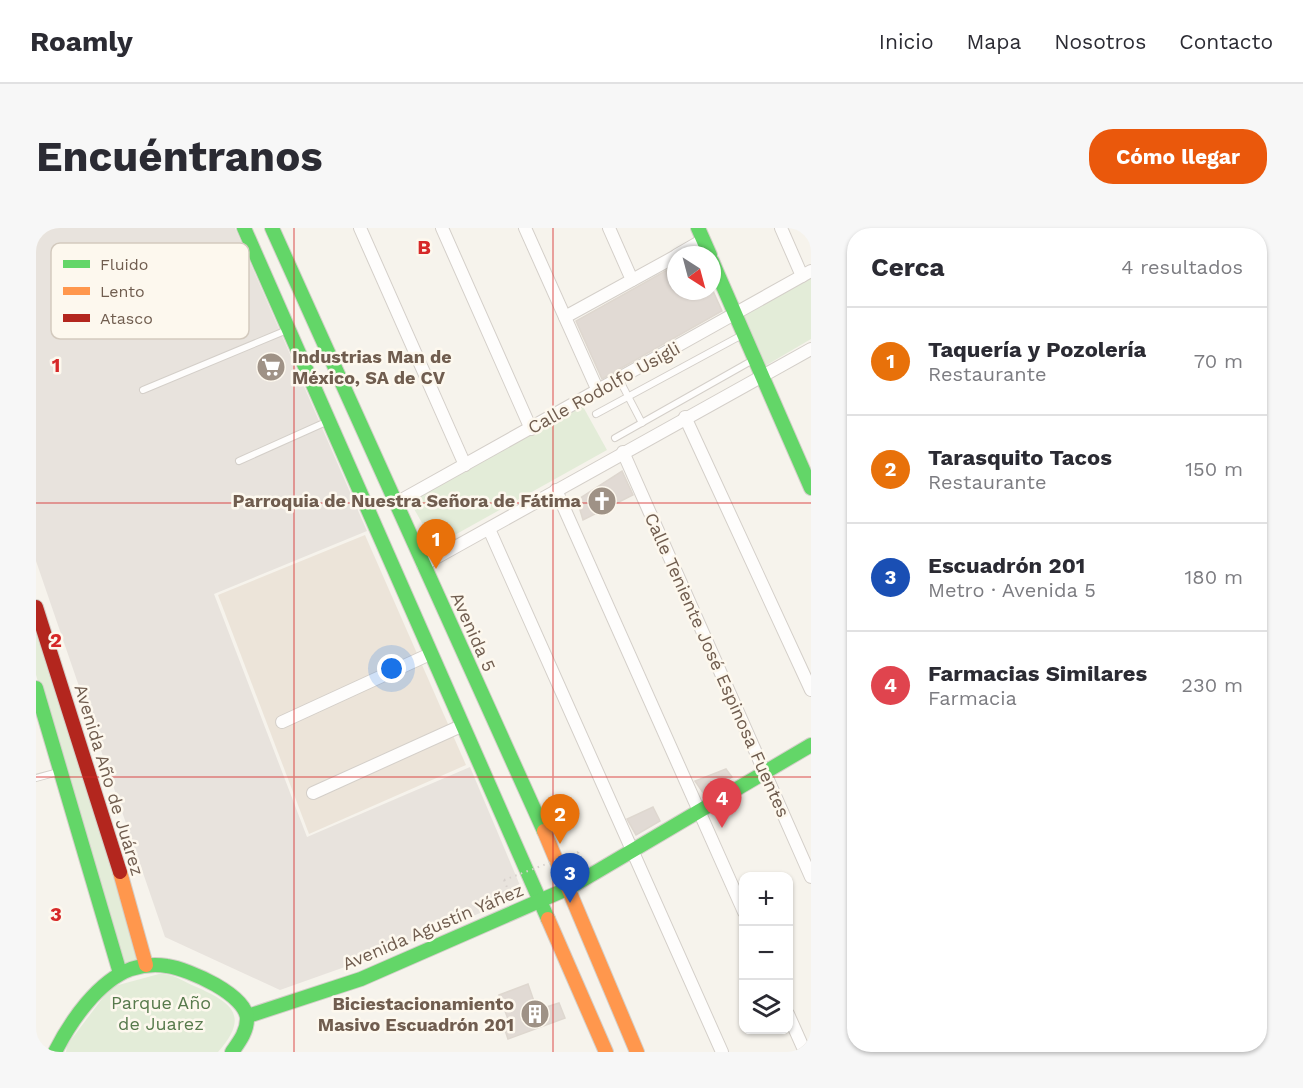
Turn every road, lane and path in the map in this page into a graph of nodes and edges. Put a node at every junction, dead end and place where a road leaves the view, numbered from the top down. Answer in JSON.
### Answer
{"nodes":[{"id":1,"x":244,"y":228,"type":"edge"},
{"id":2,"x":272,"y":228,"type":"edge"},
{"id":3,"x":360,"y":228,"type":"edge"},
{"id":4,"x":442,"y":228,"type":"edge"},
{"id":5,"x":525,"y":228,"type":"edge"},
{"id":6,"x":609,"y":228,"type":"edge"},
{"id":7,"x":781,"y":228,"type":"edge"},
{"id":8,"x":701,"y":234,"type":"edge"},
{"id":9,"x":687,"y":246,"type":"edge"},
{"id":10,"x":667,"y":261,"type":"edge"},
{"id":11,"x":807,"y":274,"type":"edge"},
{"id":12,"x":632,"y":280,"type":"junction"},
{"id":13,"x":721,"y":283,"type":"edge"},
{"id":14,"x":734,"y":314,"type":"junction"},
{"id":15,"x":565,"y":317,"type":"junction"},
{"id":16,"x":288,"y":329,"type":"junction"},
{"id":17,"x":743,"y":335,"type":"junction"},
{"id":18,"x":811,"y":349,"type":"edge"},
{"id":19,"x":754,"y":359,"type":"junction"},
{"id":20,"x":761,"y":376,"type":"junction"},
{"id":21,"x":619,"y":379,"type":"junction"},
{"id":22,"x":143,"y":390,"type":"dead end"},
{"id":23,"x":598,"y":391,"type":"junction"},
{"id":24,"x":628,"y":396,"type":"junction"},
{"id":25,"x":596,"y":414,"type":"dead end"},
{"id":26,"x":685,"y":417,"type":"junction"},
{"id":27,"x":328,"y":421,"type":"junction"},
{"id":28,"x":642,"y":423,"type":"junction"},
{"id":29,"x":531,"y":429,"type":"junction"},
{"id":30,"x":615,"y":438,"type":"dead end"},
{"id":31,"x":623,"y":452,"type":"junction"},
{"id":32,"x":239,"y":461,"type":"dead end"},
{"id":33,"x":465,"y":465,"type":"junction"},
{"id":34,"x":811,"y":488,"type":"edge"},
{"id":35,"x":556,"y":490,"type":"junction"},
{"id":36,"x":396,"y":503,"type":"junction"},
{"id":37,"x":489,"y":529,"type":"junction"},
{"id":38,"x":423,"y":565,"type":"junction"},
{"id":39,"x":36,"y":607,"type":"edge"},
{"id":40,"x":430,"y":654,"type":"junction"},
{"id":41,"x":811,"y":690,"type":"edge"},
{"id":42,"x":37,"y":693,"type":"edge"},
{"id":43,"x":282,"y":722,"type":"dead end"},
{"id":44,"x":461,"y":726,"type":"junction"},
{"id":45,"x":811,"y":746,"type":"edge"},
{"id":46,"x":61,"y":771,"type":"junction"},
{"id":47,"x":765,"y":772,"type":"junction"},
{"id":48,"x":36,"y":778,"type":"edge"},
{"id":49,"x":313,"y":793,"type":"dead end"},
{"id":50,"x":699,"y":811,"type":"junction"},
{"id":51,"x":633,"y":850,"type":"junction"},
{"id":52,"x":585,"y":869,"type":"dead end"},
{"id":53,"x":811,"y":877,"type":"edge"},
{"id":54,"x":568,"y":888,"type":"junction"},
{"id":55,"x":739,"y":901,"type":"edge"},
{"id":56,"x":539,"y":902,"type":"junction"},
{"id":57,"x":515,"y":906,"type":"dead end"},
{"id":58,"x":146,"y":965,"type":"junction"},
{"id":59,"x":120,"y":973,"type":"junction"},
{"id":60,"x":248,"y":1016,"type":"junction"},
{"id":61,"x":793,"y":1022,"type":"edge"},
{"id":62,"x":807,"y":1049,"type":"edge"},
{"id":63,"x":55,"y":1052,"type":"edge"},
{"id":64,"x":232,"y":1052,"type":"edge"},
{"id":65,"x":606,"y":1052,"type":"edge"},
{"id":66,"x":637,"y":1052,"type":"edge"},
{"id":67,"x":722,"y":1052,"type":"edge"}],
"edges":[{"from":1,"to":16,"type":"main road"},
{"from":2,"to":36,"type":"main road","name":"Avenida 5"},
{"from":3,"to":33,"type":"street"},
{"from":4,"to":29,"type":"street"},
{"from":5,"to":15,"type":"street"},
{"from":6,"to":12,"type":"street"},
{"from":7,"to":11,"type":"street"},
{"from":8,"to":9,"type":"street"},
{"from":10,"to":12,"type":"street"},
{"from":11,"to":14,"type":"street","name":"Calle Rodolfo Usigli"},
{"from":12,"to":15,"type":"street"},
{"from":13,"to":14,"type":"main road"},
{"from":14,"to":17,"type":"main road"},
{"from":14,"to":21,"type":"street","name":"Calle Rodolfo Usigli"},
{"from":15,"to":23,"type":"street"},
{"from":16,"to":22,"type":"lane"},
{"from":16,"to":27,"type":"main road"},
{"from":17,"to":19,"type":"main road"},
{"from":17,"to":24,"type":"lane"},
{"from":18,"to":20,"type":"street"},
{"from":19,"to":20,"type":"main road"},
{"from":19,"to":28,"type":"lane"},
{"from":20,"to":26,"type":"street"},
{"from":20,"to":34,"type":"main road"},
{"from":21,"to":23,"type":"street","name":"Calle Rodolfo Usigli"},
{"from":21,"to":24,"type":"lane"},
{"from":23,"to":29,"type":"street","name":"Calle Rodolfo Usigli"},
{"from":24,"to":25,"type":"lane"},
{"from":24,"to":28,"type":"lane"},
{"from":26,"to":31,"type":"street"},
{"from":26,"to":41,"type":"street"},
{"from":27,"to":32,"type":"lane"},
{"from":27,"to":40,"type":"main road"},
{"from":28,"to":30,"type":"lane"},
{"from":29,"to":33,"type":"street","name":"Calle Rodolfo Usigli"},
{"from":31,"to":35,"type":"street"},
{"from":31,"to":47,"type":"street","name":"Calle Teniente José Espinosa Fuentes"},
{"from":33,"to":36,"type":"street","name":"Calle Rodolfo Usigli"},
{"from":35,"to":37,"type":"street"},
{"from":35,"to":50,"type":"street"},
{"from":36,"to":38,"type":"main road","name":"Avenida 5"},
{"from":37,"to":38,"type":"street"},
{"from":37,"to":51,"type":"street"},
{"from":38,"to":54,"type":"main road","name":"Avenida 5"},
{"from":39,"to":58,"type":"main road","name":"Avenida Año de Juárez"},
{"from":40,"to":43,"type":"street"},
{"from":40,"to":44,"type":"main road"},
{"from":42,"to":46,"type":"main road"},
{"from":44,"to":49,"type":"street"},
{"from":44,"to":56,"type":"main road"},
{"from":45,"to":47,"type":"main road","name":"Avenida Agustín Yáñez"},
{"from":46,"to":48,"type":"lane"},
{"from":46,"to":59,"type":"main road"},
{"from":47,"to":50,"type":"main road","name":"Avenida Agustín Yáñez"},
{"from":47,"to":53,"type":"street","name":"Calle Teniente José Espinosa Fuentes"},
{"from":50,"to":51,"type":"main road","name":"Avenida Agustín Yáñez"},
{"from":50,"to":55,"type":"street"},
{"from":51,"to":54,"type":"main road","name":"Avenida Agustín Yáñez"},
{"from":51,"to":67,"type":"street"},
{"from":52,"to":57,"type":"path","bridge":true},
{"from":54,"to":56,"type":"main road","name":"Avenida Agustín Yáñez"},
{"from":54,"to":66,"type":"main road","name":"Avenida 5"},
{"from":56,"to":60,"type":"main road","name":"Avenida Agustín Yáñez"},
{"from":56,"to":65,"type":"main road"},
{"from":58,"to":59,"type":"main road"},
{"from":58,"to":60,"type":"main road"},
{"from":59,"to":63,"type":"main road"},
{"from":60,"to":64,"type":"main road"},
{"from":61,"to":62,"type":"street"}]}
